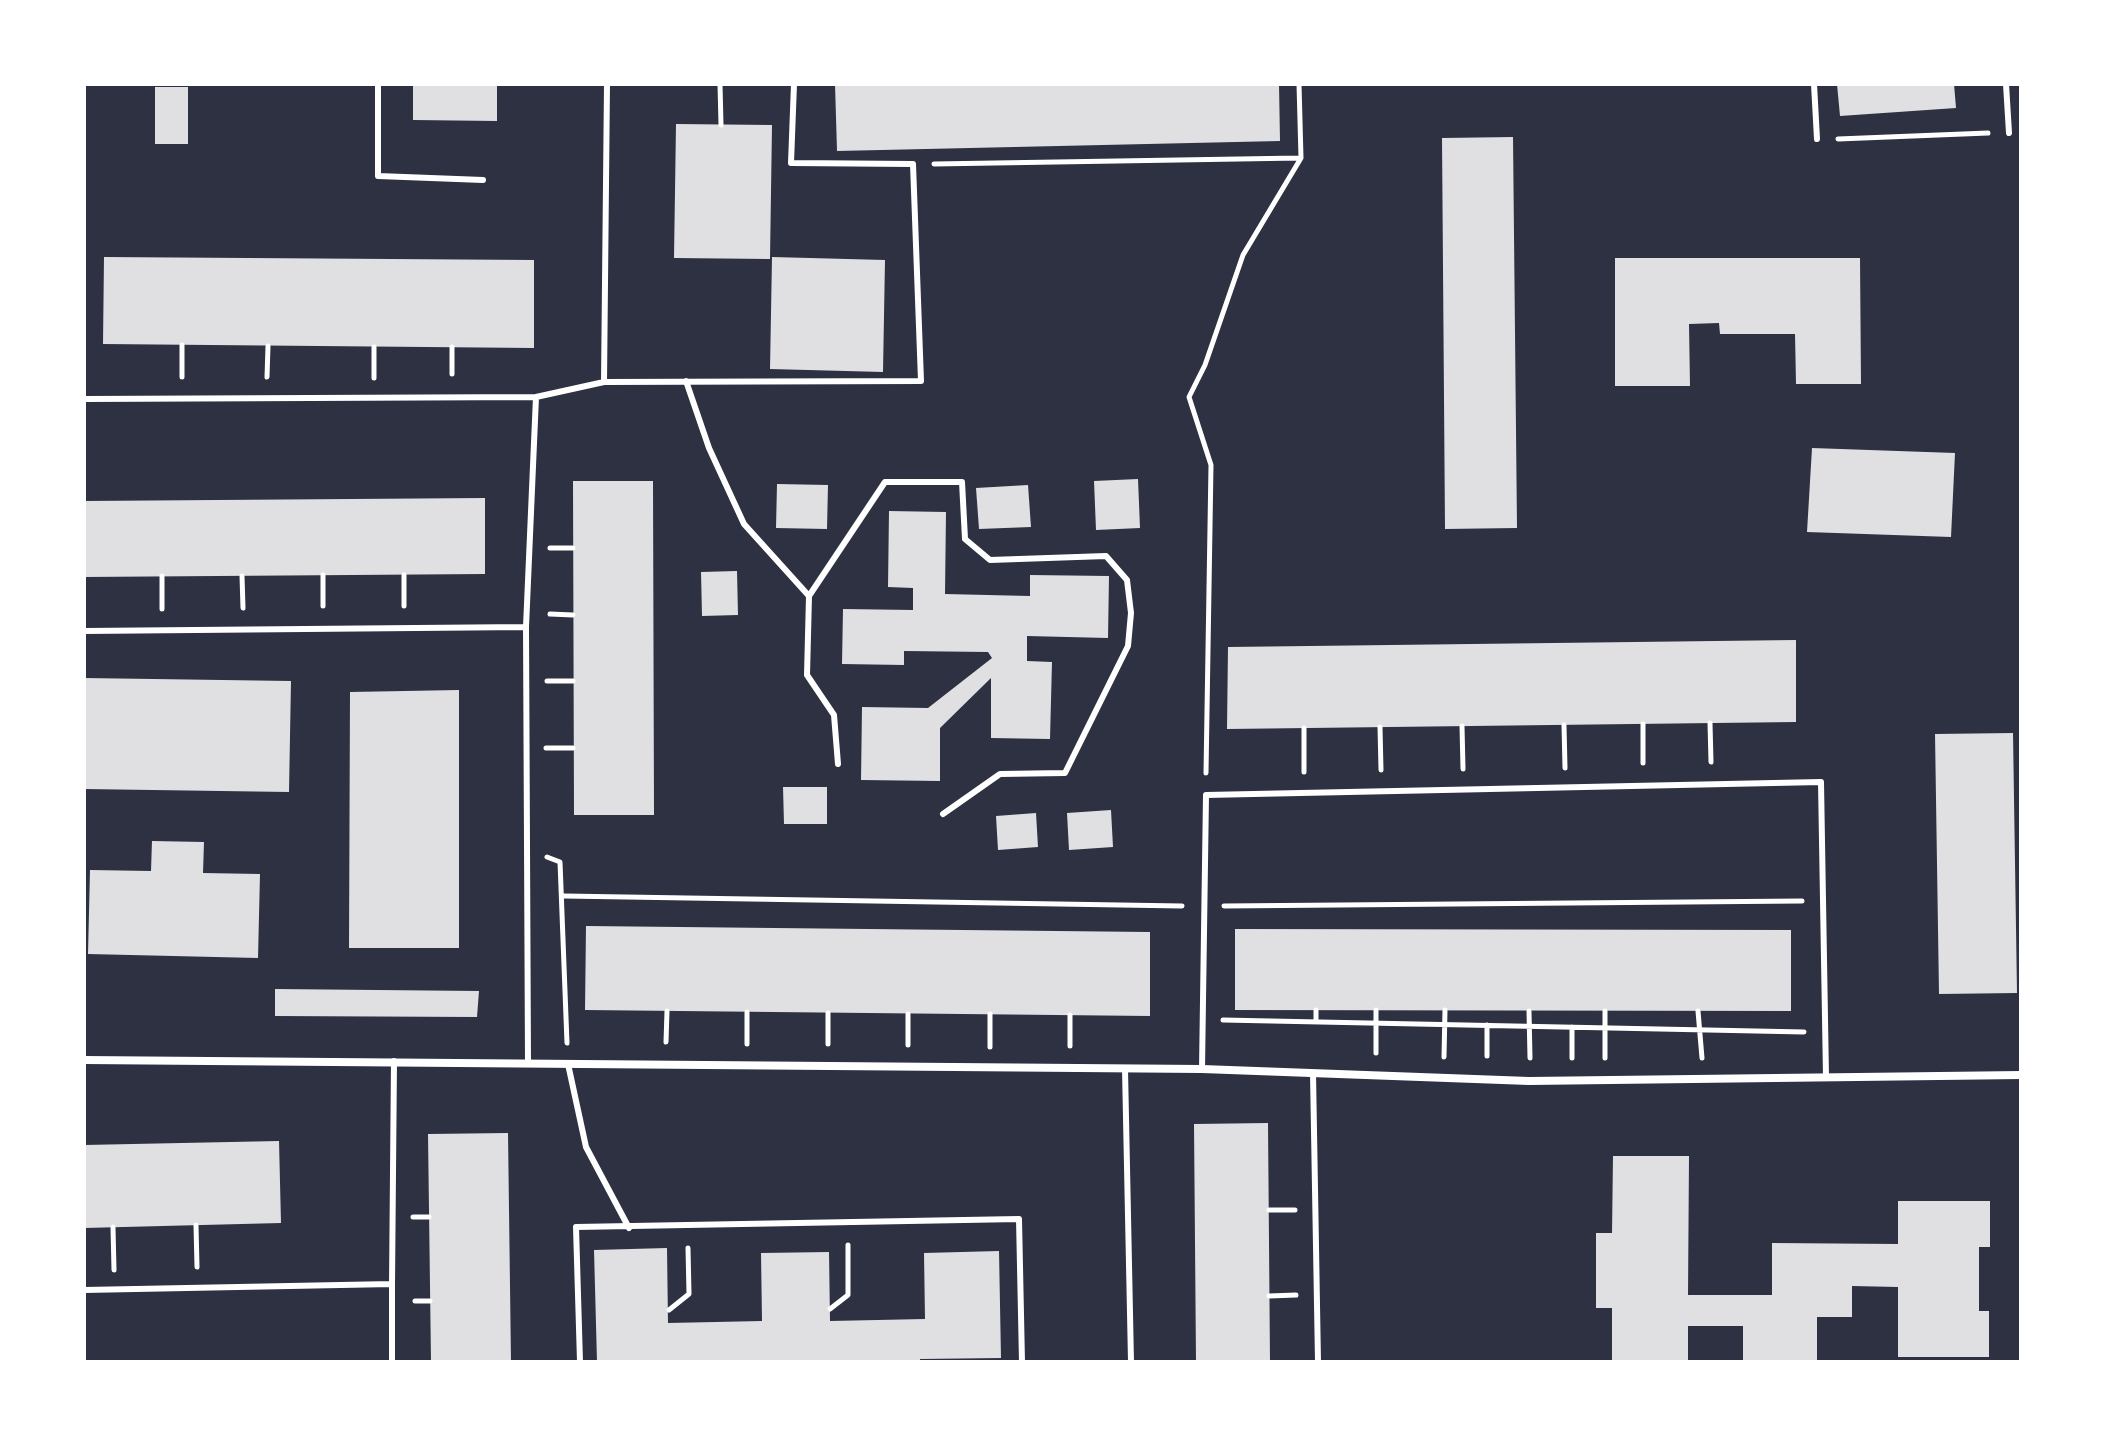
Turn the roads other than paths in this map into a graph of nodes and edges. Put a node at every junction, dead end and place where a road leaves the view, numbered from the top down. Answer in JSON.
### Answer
{"nodes":[{"id":1,"x":378,"y":84,"type":"edge"},
{"id":2,"x":607,"y":84,"type":"edge"},
{"id":3,"x":794,"y":84,"type":"edge"},
{"id":4,"x":1814,"y":84,"type":"edge"},
{"id":5,"x":2006,"y":84,"type":"edge"},
{"id":6,"x":2009,"y":133,"type":"road end"},
{"id":7,"x":1817,"y":139,"type":"road end"},
{"id":8,"x":483,"y":180,"type":"dead end"},
{"id":9,"x":686,"y":381,"type":"junction"},
{"id":10,"x":604,"y":382,"type":"junction"},
{"id":11,"x":536,"y":397,"type":"junction"},
{"id":12,"x":84,"y":399,"type":"edge"},
{"id":13,"x":809,"y":596,"type":"junction"},
{"id":14,"x":526,"y":627,"type":"junction"},
{"id":15,"x":84,"y":631,"type":"edge"},
{"id":16,"x":838,"y":764,"type":"dead end"},
{"id":17,"x":943,"y":814,"type":"dead end"},
{"id":18,"x":84,"y":1060,"type":"edge"},
{"id":19,"x":394,"y":1061,"type":"junction"},
{"id":20,"x":528,"y":1063,"type":"junction"},
{"id":21,"x":568,"y":1064,"type":"junction"},
{"id":22,"x":1125,"y":1069,"type":"junction"},
{"id":23,"x":1202,"y":1069,"type":"junction"},
{"id":24,"x":1313,"y":1073,"type":"junction"},
{"id":25,"x":2021,"y":1075,"type":"edge"},
{"id":26,"x":1826,"y":1077,"type":"junction"},
{"id":27,"x":629,"y":1228,"type":"junction"},
{"id":28,"x":392,"y":1284,"type":"junction"},
{"id":29,"x":84,"y":1290,"type":"edge"},
{"id":30,"x":392,"y":1362,"type":"edge"},
{"id":31,"x":580,"y":1362,"type":"edge"},
{"id":32,"x":1022,"y":1362,"type":"edge"},
{"id":33,"x":1131,"y":1362,"type":"edge"},
{"id":34,"x":1318,"y":1362,"type":"edge"}],
"edges":[{"from":1,"to":8,"type":"lane"},
{"from":2,"to":10,"type":"lane"},
{"from":3,"to":9,"type":"lane"},
{"from":4,"to":7,"type":"lane"},
{"from":5,"to":6,"type":"lane"},
{"from":9,"to":10,"type":"lane"},
{"from":9,"to":13,"type":"lane"},
{"from":10,"to":11,"type":"lane"},
{"from":11,"to":12,"type":"lane"},
{"from":11,"to":14,"type":"lane"},
{"from":13,"to":16,"type":"lane"},
{"from":13,"to":17,"type":"lane"},
{"from":14,"to":15,"type":"lane"},
{"from":14,"to":20,"type":"lane"},
{"from":18,"to":19,"type":"street"},
{"from":19,"to":20,"type":"street"},
{"from":19,"to":28,"type":"lane"},
{"from":20,"to":21,"type":"street"},
{"from":21,"to":22,"type":"street"},
{"from":21,"to":27,"type":"lane"},
{"from":22,"to":23,"type":"street"},
{"from":22,"to":33,"type":"lane"},
{"from":23,"to":24,"type":"street"},
{"from":23,"to":26,"type":"lane"},
{"from":24,"to":26,"type":"street"},
{"from":24,"to":34,"type":"lane"},
{"from":25,"to":26,"type":"street"},
{"from":27,"to":31,"type":"lane"},
{"from":27,"to":32,"type":"lane"},
{"from":28,"to":29,"type":"lane"},
{"from":28,"to":30,"type":"lane"}]}
